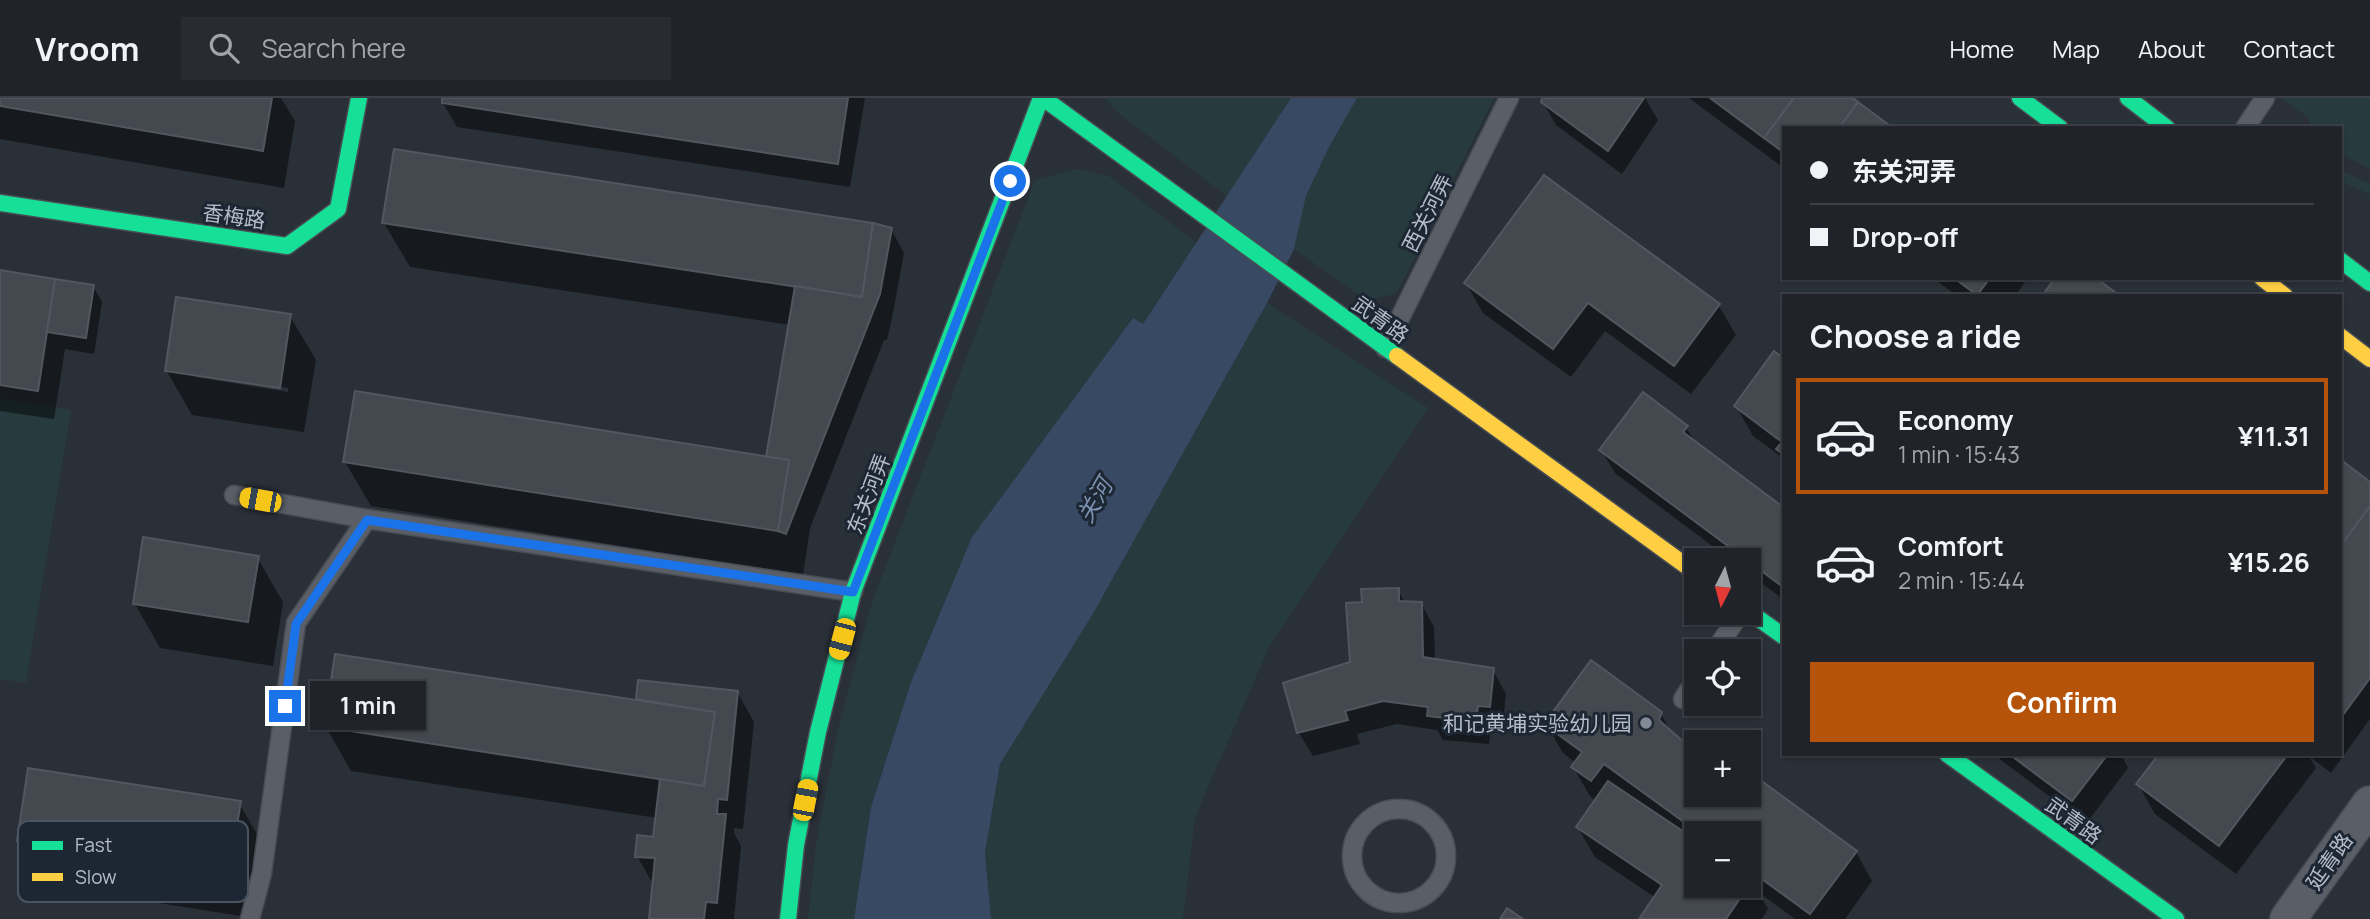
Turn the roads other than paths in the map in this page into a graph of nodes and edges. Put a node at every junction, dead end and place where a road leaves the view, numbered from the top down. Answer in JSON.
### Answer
{"nodes":[{"id":1,"x":359,"y":98,"type":"edge"},
{"id":2,"x":1042,"y":98,"type":"edge"},
{"id":3,"x":1509,"y":98,"type":"edge"},
{"id":4,"x":2020,"y":98,"type":"edge"},
{"id":5,"x":2128,"y":98,"type":"edge"},
{"id":6,"x":2265,"y":98,"type":"edge"},
{"id":7,"x":2057,"y":126,"type":"edge"},
{"id":8,"x":2164,"y":126,"type":"edge"},
{"id":9,"x":2246,"y":126,"type":"edge"},
{"id":10,"x":0,"y":203,"type":"edge"},
{"id":11,"x":2342,"y":262,"type":"edge"},
{"id":12,"x":2265,"y":280,"type":"edge"},
{"id":13,"x":2370,"y":283,"type":"edge"},
{"id":14,"x":2282,"y":294,"type":"edge"},
{"id":15,"x":2342,"y":338,"type":"edge"},
{"id":16,"x":1385,"y":348,"type":"junction"},
{"id":17,"x":2370,"y":359,"type":"edge"},
{"id":18,"x":233,"y":495,"type":"dead end"},
{"id":19,"x":367,"y":520,"type":"junction"},
{"id":20,"x":1684,"y":564,"type":"edge"},
{"id":21,"x":853,"y":592,"type":"junction"},
{"id":22,"x":1761,"y":620,"type":"edge"},
{"id":23,"x":1782,"y":635,"type":"edge"},
{"id":24,"x":1950,"y":756,"type":"edge"},
{"id":25,"x":2370,"y":804,"type":"edge"},
{"id":26,"x":1400,"y":911,"type":"edge"},
{"id":27,"x":250,"y":919,"type":"edge"},
{"id":28,"x":788,"y":919,"type":"edge"},
{"id":29,"x":2176,"y":919,"type":"edge"},
{"id":30,"x":2288,"y":919,"type":"edge"}],
"edges":[{"from":1,"to":10,"type":"street","name":"香梅路"},
{"from":2,"to":16,"type":"street","name":"武青路"},
{"from":2,"to":21,"type":"street","name":"东关河弄"},
{"from":3,"to":16,"type":"lane","name":"西关河弄"},
{"from":4,"to":7,"type":"street"},
{"from":5,"to":8,"type":"street"},
{"from":6,"to":9,"type":"lane"},
{"from":11,"to":13,"type":"street"},
{"from":12,"to":14,"type":"street"},
{"from":15,"to":17,"type":"street"},
{"from":16,"to":20,"type":"street","name":"武青路"},
{"from":18,"to":19,"type":"lane"},
{"from":19,"to":21,"type":"lane"},
{"from":19,"to":27,"type":"lane"},
{"from":21,"to":28,"type":"street","name":"东关河弄"},
{"from":22,"to":23,"type":"street"},
{"from":24,"to":29,"type":"street","name":"武青路"},
{"from":25,"to":30,"type":"street","name":"延青路"},
{"from":26,"to":26,"type":"lane"}]}
